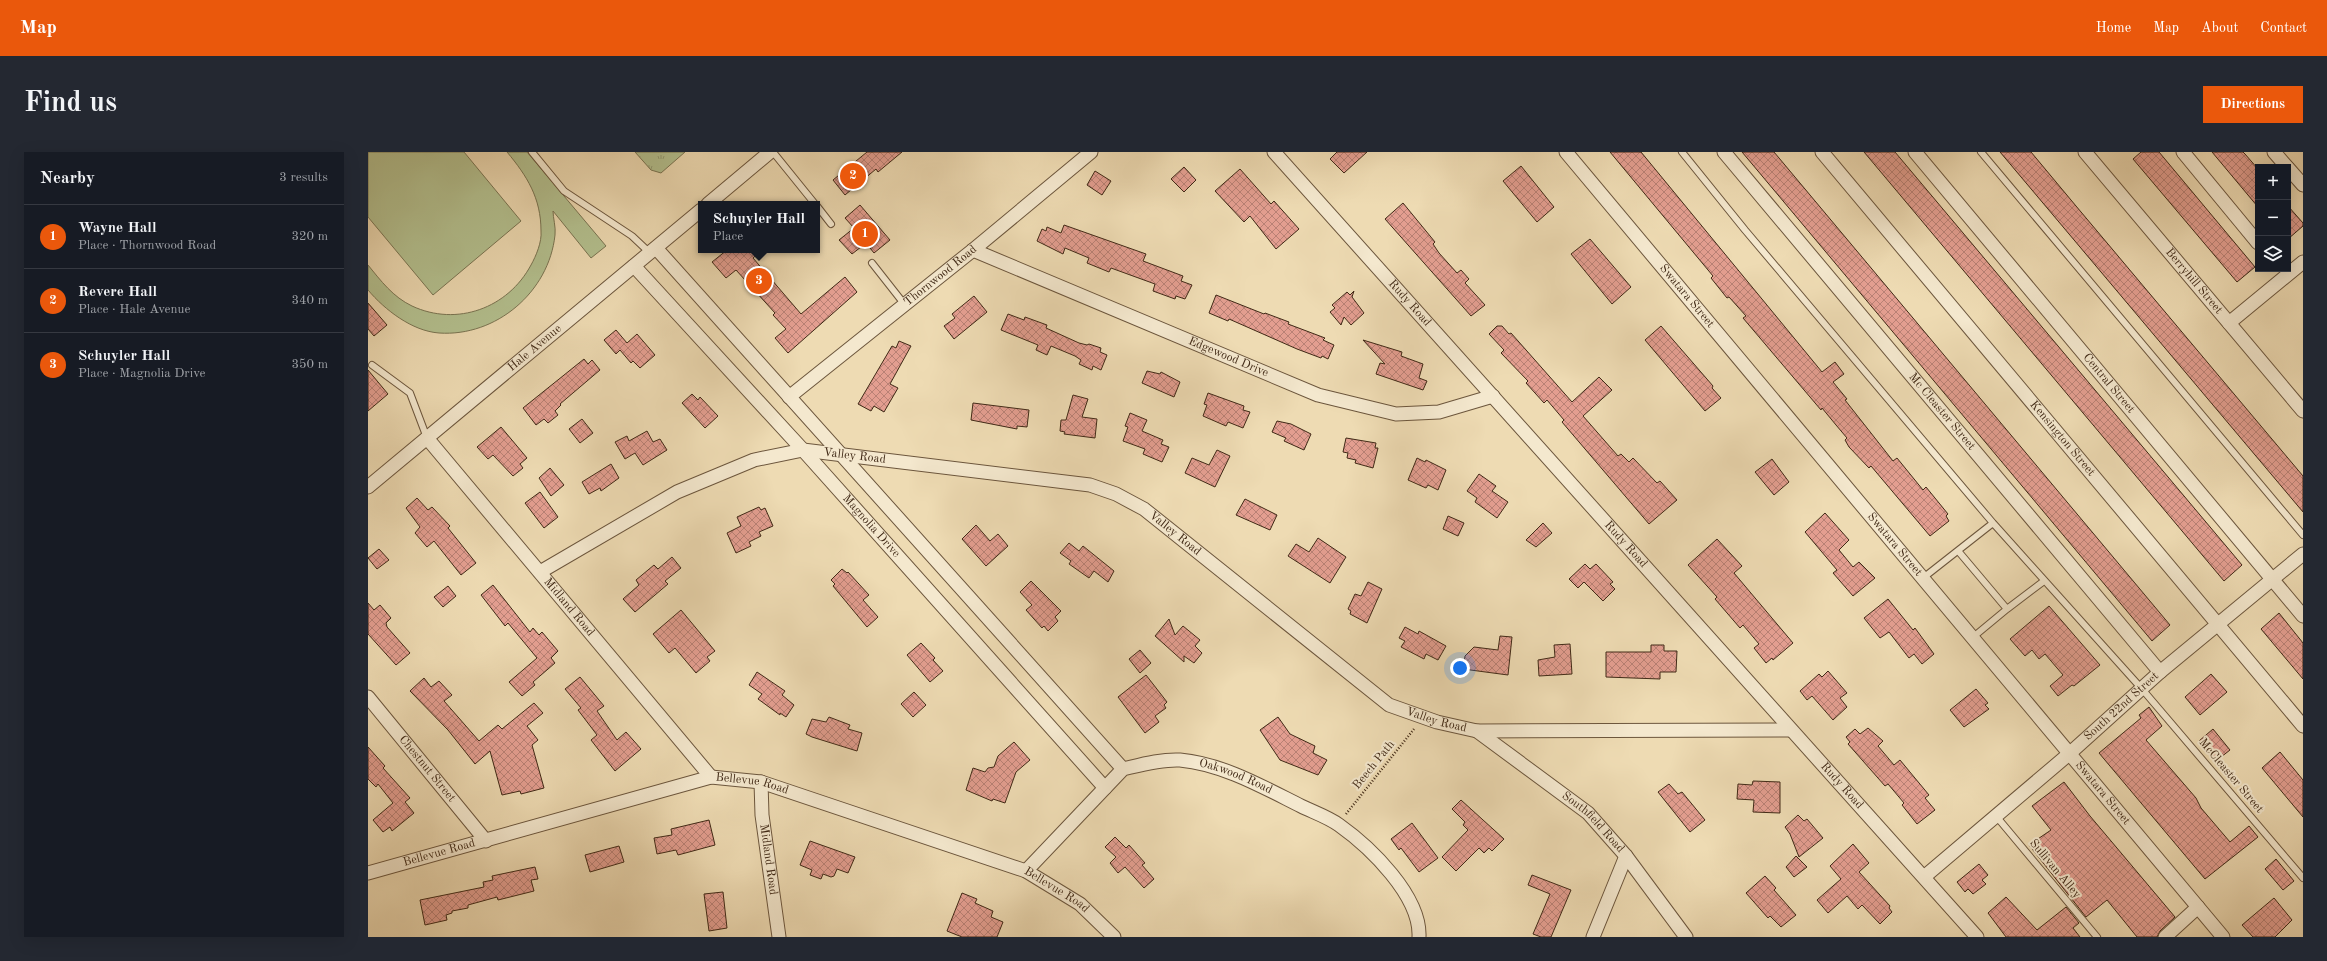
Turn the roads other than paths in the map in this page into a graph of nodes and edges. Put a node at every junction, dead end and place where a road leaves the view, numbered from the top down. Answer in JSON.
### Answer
{"nodes":[{"id":1,"x":532,"y":152,"type":"edge"},
{"id":2,"x":770,"y":152,"type":"edge"},
{"id":3,"x":773,"y":152,"type":"edge"},
{"id":4,"x":1091,"y":152,"type":"edge"},
{"id":5,"x":1274,"y":152,"type":"edge"},
{"id":6,"x":1566,"y":152,"type":"edge"},
{"id":7,"x":1682,"y":152,"type":"edge"},
{"id":8,"x":1724,"y":152,"type":"edge"},
{"id":9,"x":1822,"y":152,"type":"edge"},
{"id":10,"x":1915,"y":152,"type":"edge"},
{"id":11,"x":1981,"y":152,"type":"edge"},
{"id":12,"x":2183,"y":152,"type":"edge"},
{"id":13,"x":2274,"y":152,"type":"edge"},
{"id":14,"x":2089,"y":154,"type":"edge"},
{"id":15,"x":2284,"y":164,"type":"edge"},
{"id":16,"x":2291,"y":172,"type":"edge"},
{"id":17,"x":2303,"y":186,"type":"edge"},
{"id":18,"x":712,"y":201,"type":"edge"},
{"id":19,"x":813,"y":201,"type":"edge"},
{"id":20,"x":820,"y":210,"type":"edge"},
{"id":21,"x":698,"y":213,"type":"edge"},
{"id":22,"x":831,"y":224,"type":"dead end"},
{"id":23,"x":2255,"y":239,"type":"edge"},
{"id":24,"x":973,"y":250,"type":"junction"},
{"id":25,"x":653,"y":251,"type":"junction"},
{"id":26,"x":2303,"y":262,"type":"edge"},
{"id":27,"x":872,"y":263,"type":"dead end"},
{"id":28,"x":634,"y":266,"type":"junction"},
{"id":29,"x":2282,"y":273,"type":"edge"},
{"id":30,"x":906,"y":305,"type":"junction"},
{"id":31,"x":2229,"y":323,"type":"junction"},
{"id":32,"x":372,"y":365,"type":"dead end"},
{"id":33,"x":1493,"y":396,"type":"junction"},
{"id":34,"x":789,"y":397,"type":"junction"},
{"id":35,"x":2303,"y":411,"type":"edge"},
{"id":36,"x":427,"y":438,"type":"junction"},
{"id":37,"x":803,"y":450,"type":"junction"},
{"id":38,"x":842,"y":455,"type":"junction"},
{"id":39,"x":368,"y":487,"type":"edge"},
{"id":40,"x":1993,"y":523,"type":"junction"},
{"id":41,"x":2303,"y":535,"type":"edge"},
{"id":42,"x":1959,"y":552,"type":"junction"},
{"id":43,"x":2303,"y":554,"type":"edge"},
{"id":44,"x":540,"y":572,"type":"junction"},
{"id":45,"x":1923,"y":578,"type":"junction"},
{"id":46,"x":2272,"y":579,"type":"junction"},
{"id":47,"x":2044,"y":581,"type":"junction"},
{"id":48,"x":2007,"y":609,"type":"junction"},
{"id":49,"x":2303,"y":616,"type":"edge"},
{"id":50,"x":2218,"y":625,"type":"junction"},
{"id":51,"x":1972,"y":638,"type":"junction"},
{"id":52,"x":2160,"y":672,"type":"junction"},
{"id":53,"x":2142,"y":689,"type":"junction"},
{"id":54,"x":368,"y":697,"type":"edge"},
{"id":55,"x":2303,"y":726,"type":"edge"},
{"id":56,"x":1791,"y":730,"type":"junction"},
{"id":57,"x":1477,"y":731,"type":"junction"},
{"id":58,"x":2069,"y":754,"type":"junction"},
{"id":59,"x":1123,"y":769,"type":"junction"},
{"id":60,"x":711,"y":777,"type":"junction"},
{"id":61,"x":760,"y":782,"type":"junction"},
{"id":62,"x":1105,"y":788,"type":"junction"},
{"id":63,"x":1996,"y":816,"type":"junction"},
{"id":64,"x":486,"y":841,"type":"junction"},
{"id":65,"x":1626,"y":856,"type":"junction"},
{"id":66,"x":370,"y":870,"type":"edge"},
{"id":67,"x":1026,"y":872,"type":"junction"},
{"id":68,"x":1924,"y":877,"type":"junction"},
{"id":69,"x":2303,"y":878,"type":"edge"},
{"id":70,"x":2198,"y":907,"type":"junction"},
{"id":71,"x":779,"y":937,"type":"edge"},
{"id":72,"x":1114,"y":937,"type":"edge"},
{"id":73,"x":1419,"y":937,"type":"edge"},
{"id":74,"x":1593,"y":937,"type":"edge"},
{"id":75,"x":1686,"y":937,"type":"edge"},
{"id":76,"x":1978,"y":937,"type":"edge"},
{"id":77,"x":2097,"y":937,"type":"edge"},
{"id":78,"x":2165,"y":937,"type":"edge"},
{"id":79,"x":2224,"y":937,"type":"edge"}],
"edges":[{"from":1,"to":25,"type":"lane"},
{"from":2,"to":18,"type":"street"},
{"from":3,"to":19,"type":"lane"},
{"from":4,"to":24,"type":"street","name":"Thornwood Road"},
{"from":5,"to":33,"type":"street","name":"Rudy Road"},
{"from":6,"to":45,"type":"street","name":"Swatara Street"},
{"from":7,"to":40,"type":"lane","name":"McCleaster Street"},
{"from":8,"to":52,"type":"street","name":"Mc Cleaster Street"},
{"from":9,"to":50,"type":"street","name":"Kensington Street"},
{"from":10,"to":46,"type":"street","name":"Central Street"},
{"from":11,"to":41,"type":"lane"},
{"from":12,"to":23,"type":"street"},
{"from":13,"to":15,"type":"street"},
{"from":14,"to":31,"type":"street","name":"Berryhill Street"},
{"from":16,"to":17,"type":"street"},
{"from":20,"to":22,"type":"lane"},
{"from":21,"to":25,"type":"street","name":"Hale Avenue"},
{"from":24,"to":30,"type":"street","name":"Thornwood Road"},
{"from":24,"to":33,"type":"street","name":"Edgewood Drive"},
{"from":25,"to":28,"type":"street","name":"Hale Avenue"},
{"from":25,"to":34,"type":"street"},
{"from":26,"to":29,"type":"street"},
{"from":27,"to":30,"type":"lane"},
{"from":28,"to":36,"type":"street","name":"Hale Avenue"},
{"from":28,"to":37,"type":"street","name":"Magnolia Drive"},
{"from":29,"to":31,"type":"street"},
{"from":30,"to":34,"type":"street","name":"Thornwood Road"},
{"from":31,"to":35,"type":"street","name":"Berryhill Street"},
{"from":32,"to":36,"type":"lane"},
{"from":33,"to":56,"type":"street","name":"Rudy Road"},
{"from":34,"to":38,"type":"street"},
{"from":36,"to":39,"type":"street","name":"Hale Avenue"},
{"from":36,"to":44,"type":"street","name":"Midland Road"},
{"from":37,"to":38,"type":"street","name":"Valley Road"},
{"from":37,"to":44,"type":"street","name":"Valley Road"},
{"from":37,"to":62,"type":"street","name":"Magnolia Drive"},
{"from":38,"to":57,"type":"street","name":"Valley Road"},
{"from":38,"to":59,"type":"street"},
{"from":40,"to":42,"type":"lane"},
{"from":40,"to":47,"type":"lane","name":"McCleaster Street"},
{"from":42,"to":45,"type":"lane"},
{"from":42,"to":48,"type":"lane"},
{"from":43,"to":46,"type":"street","name":"South 22nd Street"},
{"from":44,"to":60,"type":"street","name":"Midland Road"},
{"from":45,"to":51,"type":"street","name":"Swatara Street"},
{"from":46,"to":49,"type":"street","name":"Central Street"},
{"from":46,"to":50,"type":"street","name":"South 22nd Street"},
{"from":47,"to":48,"type":"lane"},
{"from":47,"to":53,"type":"lane","name":"McCleaster Street"},
{"from":48,"to":51,"type":"lane"},
{"from":50,"to":52,"type":"street","name":"South 22nd Street"},
{"from":50,"to":55,"type":"street","name":"Kensington Street"},
{"from":51,"to":58,"type":"street","name":"Swatara Street"},
{"from":52,"to":53,"type":"street","name":"South 22nd Street"},
{"from":53,"to":58,"type":"street","name":"South 22nd Street"},
{"from":53,"to":69,"type":"lane","name":"McCleaster Street"},
{"from":54,"to":64,"type":"street","name":"Chestnut Street"},
{"from":56,"to":57,"type":"street","name":"Valley Road"},
{"from":56,"to":68,"type":"street","name":"Rudy Road"},
{"from":57,"to":65,"type":"street","name":"Southfield Road"},
{"from":58,"to":63,"type":"street","name":"South 22nd Street"},
{"from":58,"to":70,"type":"street","name":"Swatara Street"},
{"from":59,"to":62,"type":"street"},
{"from":59,"to":73,"type":"street","name":"Oakwood Road"},
{"from":60,"to":61,"type":"street","name":"Bellevue Road"},
{"from":60,"to":64,"type":"street","name":"Bellevue Road"},
{"from":61,"to":67,"type":"street","name":"Bellevue Road"},
{"from":61,"to":71,"type":"street","name":"Midland Road"},
{"from":62,"to":67,"type":"street"},
{"from":63,"to":68,"type":"street","name":"South 22nd Street"},
{"from":63,"to":77,"type":"lane","name":"Sullivan Alley"},
{"from":64,"to":66,"type":"street","name":"Bellevue Road"},
{"from":65,"to":74,"type":"street"},
{"from":65,"to":75,"type":"street","name":"Southfield Road"},
{"from":67,"to":72,"type":"street","name":"Bellevue Road"},
{"from":68,"to":76,"type":"street","name":"Rudy Road"},
{"from":70,"to":78,"type":"street"},
{"from":70,"to":79,"type":"street","name":"Swatara Street"}]}
